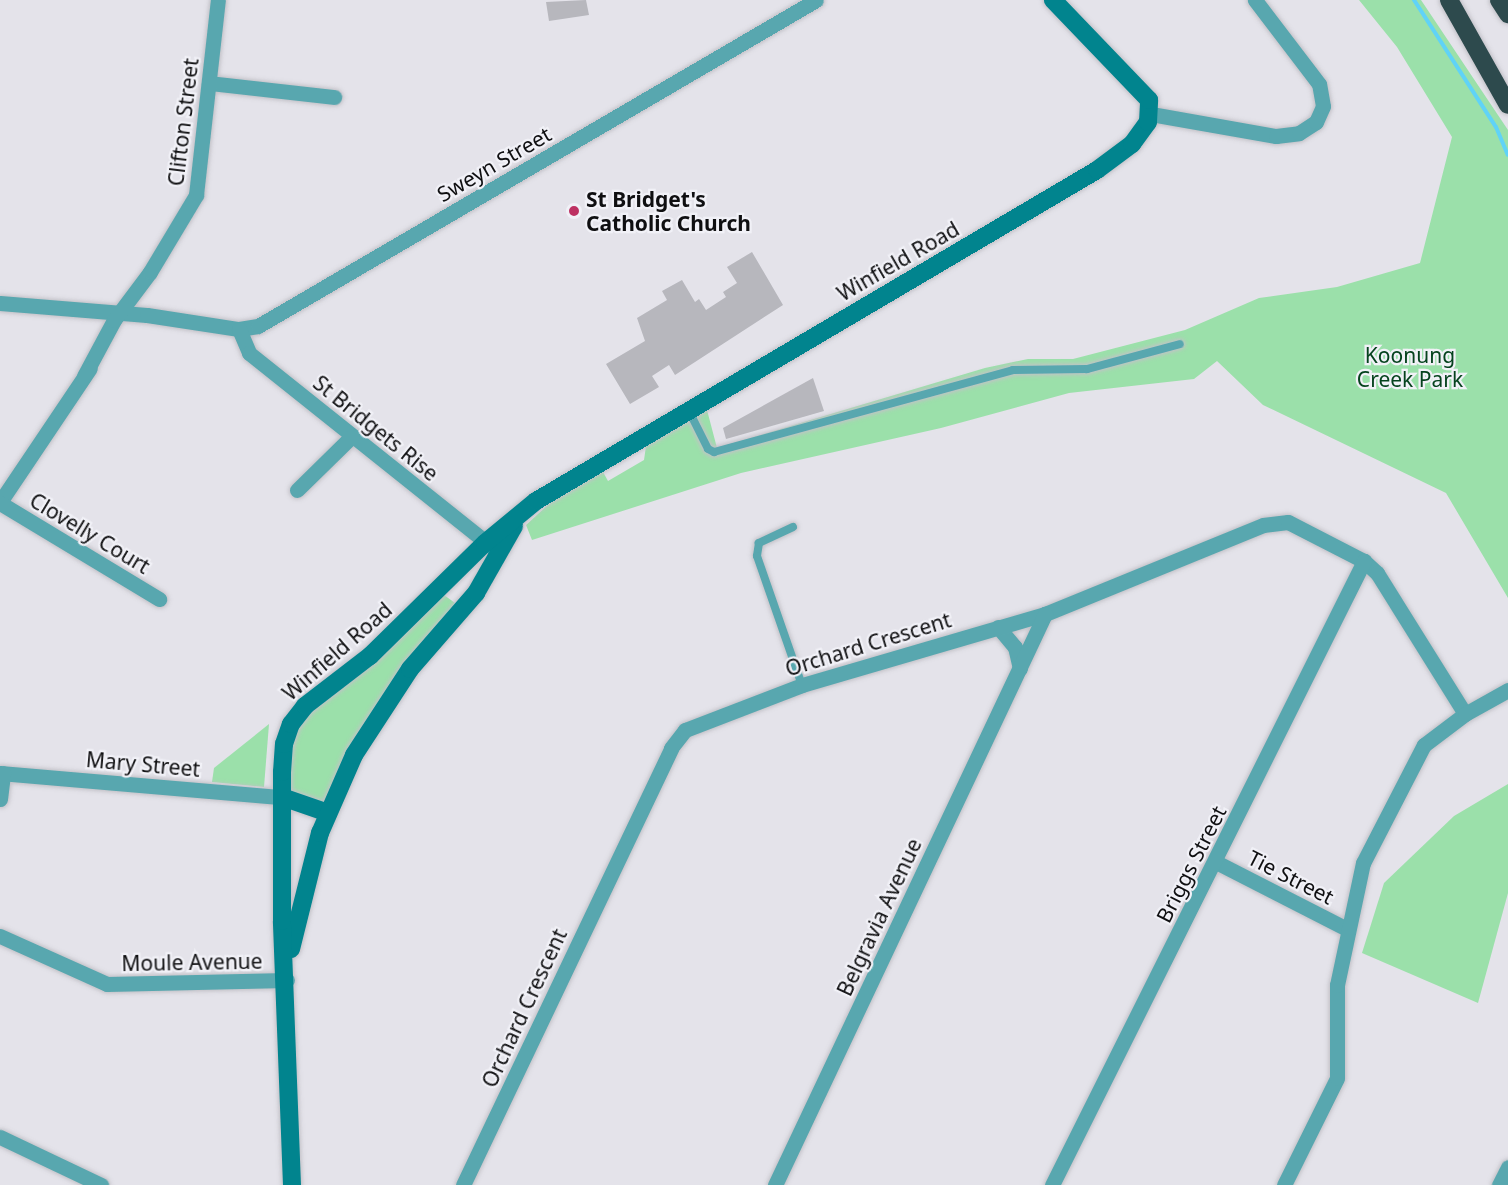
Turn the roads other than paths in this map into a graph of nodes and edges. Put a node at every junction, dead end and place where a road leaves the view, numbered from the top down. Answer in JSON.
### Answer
{"nodes":[{"id":1,"x":218,"y":0,"type":"edge"},
{"id":2,"x":816,"y":0,"type":"edge"},
{"id":3,"x":1053,"y":0,"type":"edge"},
{"id":4,"x":1255,"y":0,"type":"edge"},
{"id":5,"x":1449,"y":0,"type":"edge"},
{"id":6,"x":1499,"y":0,"type":"edge"},
{"id":7,"x":1508,"y":14,"type":"edge"},
{"id":8,"x":209,"y":83,"type":"junction"},
{"id":9,"x":334,"y":96,"type":"dead end"},
{"id":10,"x":1508,"y":105,"type":"edge"},
{"id":11,"x":1151,"y":114,"type":"junction"},
{"id":12,"x":0,"y":303,"type":"edge"},
{"id":13,"x":122,"y":317,"type":"junction"},
{"id":14,"x":239,"y":329,"type":"junction"},
{"id":15,"x":1180,"y":344,"type":"dead end"},
{"id":16,"x":688,"y":410,"type":"junction"},
{"id":17,"x":352,"y":436,"type":"junction"},
{"id":18,"x":297,"y":490,"type":"dead end"},
{"id":19,"x":0,"y":503,"type":"edge"},
{"id":20,"x":794,"y":527,"type":"dead end"},
{"id":21,"x":491,"y":547,"type":"junction"},
{"id":22,"x":1364,"y":561,"type":"junction"},
{"id":23,"x":159,"y":599,"type":"dead end"},
{"id":24,"x":1045,"y":614,"type":"junction"},
{"id":25,"x":998,"y":627,"type":"junction"},
{"id":26,"x":1020,"y":668,"type":"junction"},
{"id":27,"x":802,"y":685,"type":"junction"},
{"id":28,"x":1508,"y":690,"type":"edge"},
{"id":29,"x":1465,"y":714,"type":"junction"},
{"id":30,"x":2,"y":773,"type":"edge"},
{"id":31,"x":282,"y":797,"type":"junction"},
{"id":32,"x":0,"y":799,"type":"edge"},
{"id":33,"x":328,"y":813,"type":"junction"},
{"id":34,"x":1216,"y":862,"type":"junction"},
{"id":35,"x":1347,"y":929,"type":"junction"},
{"id":36,"x":0,"y":936,"type":"edge"},
{"id":37,"x":287,"y":980,"type":"junction"},
{"id":38,"x":0,"y":1137,"type":"edge"},
{"id":39,"x":1508,"y":1167,"type":"edge"},
{"id":40,"x":101,"y":1185,"type":"edge"},
{"id":41,"x":292,"y":1185,"type":"edge"},
{"id":42,"x":463,"y":1185,"type":"edge"},
{"id":43,"x":776,"y":1185,"type":"edge"},
{"id":44,"x":1052,"y":1185,"type":"edge"},
{"id":45,"x":1284,"y":1185,"type":"edge"},
{"id":46,"x":1499,"y":1185,"type":"edge"}],
"edges":[{"from":1,"to":8,"type":"street","name":"Clifton Street"},
{"from":2,"to":14,"type":"street","name":"Sweyn Street"},
{"from":3,"to":11,"type":"street"},
{"from":4,"to":11,"type":"street"},
{"from":5,"to":10,"type":"highway"},
{"from":6,"to":7,"type":"highway"},
{"from":8,"to":9,"type":"street"},
{"from":8,"to":13,"type":"street","name":"Clifton Street"},
{"from":11,"to":16,"type":"street","name":"Winfield Road"},
{"from":12,"to":13,"type":"street","name":"Sweyn Street"},
{"from":13,"to":14,"type":"street","name":"Sweyn Street"},
{"from":13,"to":19,"type":"street","name":"Clifton Street"},
{"from":14,"to":17,"type":"street","name":"St Bridgets Rise"},
{"from":15,"to":16,"type":"lane"},
{"from":16,"to":21,"type":"street","name":"Winfield Road"},
{"from":17,"to":18,"type":"street"},
{"from":17,"to":21,"type":"street","name":"St Bridgets Rise"},
{"from":19,"to":23,"type":"street","name":"Clovelly Court"},
{"from":20,"to":27,"type":"lane"},
{"from":21,"to":31,"type":"street","name":"Winfield Road"},
{"from":21,"to":33,"type":"street","name":"Winfield Road"},
{"from":22,"to":24,"type":"street","name":"Orchard Crescent"},
{"from":22,"to":29,"type":"street","name":"Orchard Crescent"},
{"from":22,"to":34,"type":"street","name":"Briggs Street"},
{"from":24,"to":25,"type":"street","name":"Orchard Crescent"},
{"from":24,"to":26,"type":"street","name":"Belgravia Avenue"},
{"from":25,"to":26,"type":"street"},
{"from":25,"to":27,"type":"street","name":"Orchard Crescent"},
{"from":26,"to":43,"type":"street","name":"Belgravia Avenue"},
{"from":27,"to":42,"type":"street","name":"Orchard Crescent"},
{"from":28,"to":29,"type":"street"},
{"from":29,"to":35,"type":"street"},
{"from":30,"to":31,"type":"street","name":"Mary Street"},
{"from":30,"to":32,"type":"street"},
{"from":31,"to":33,"type":"street"},
{"from":31,"to":37,"type":"street","name":"Winfield Road"},
{"from":33,"to":37,"type":"street","name":"Winfield Road"},
{"from":34,"to":35,"type":"street","name":"Tie Street"},
{"from":34,"to":44,"type":"street","name":"Briggs Street"},
{"from":35,"to":45,"type":"street"},
{"from":36,"to":37,"type":"street","name":"Moule Avenue"},
{"from":37,"to":41,"type":"street","name":"Winfield Road"},
{"from":38,"to":40,"type":"street"},
{"from":39,"to":46,"type":"street"}]}
